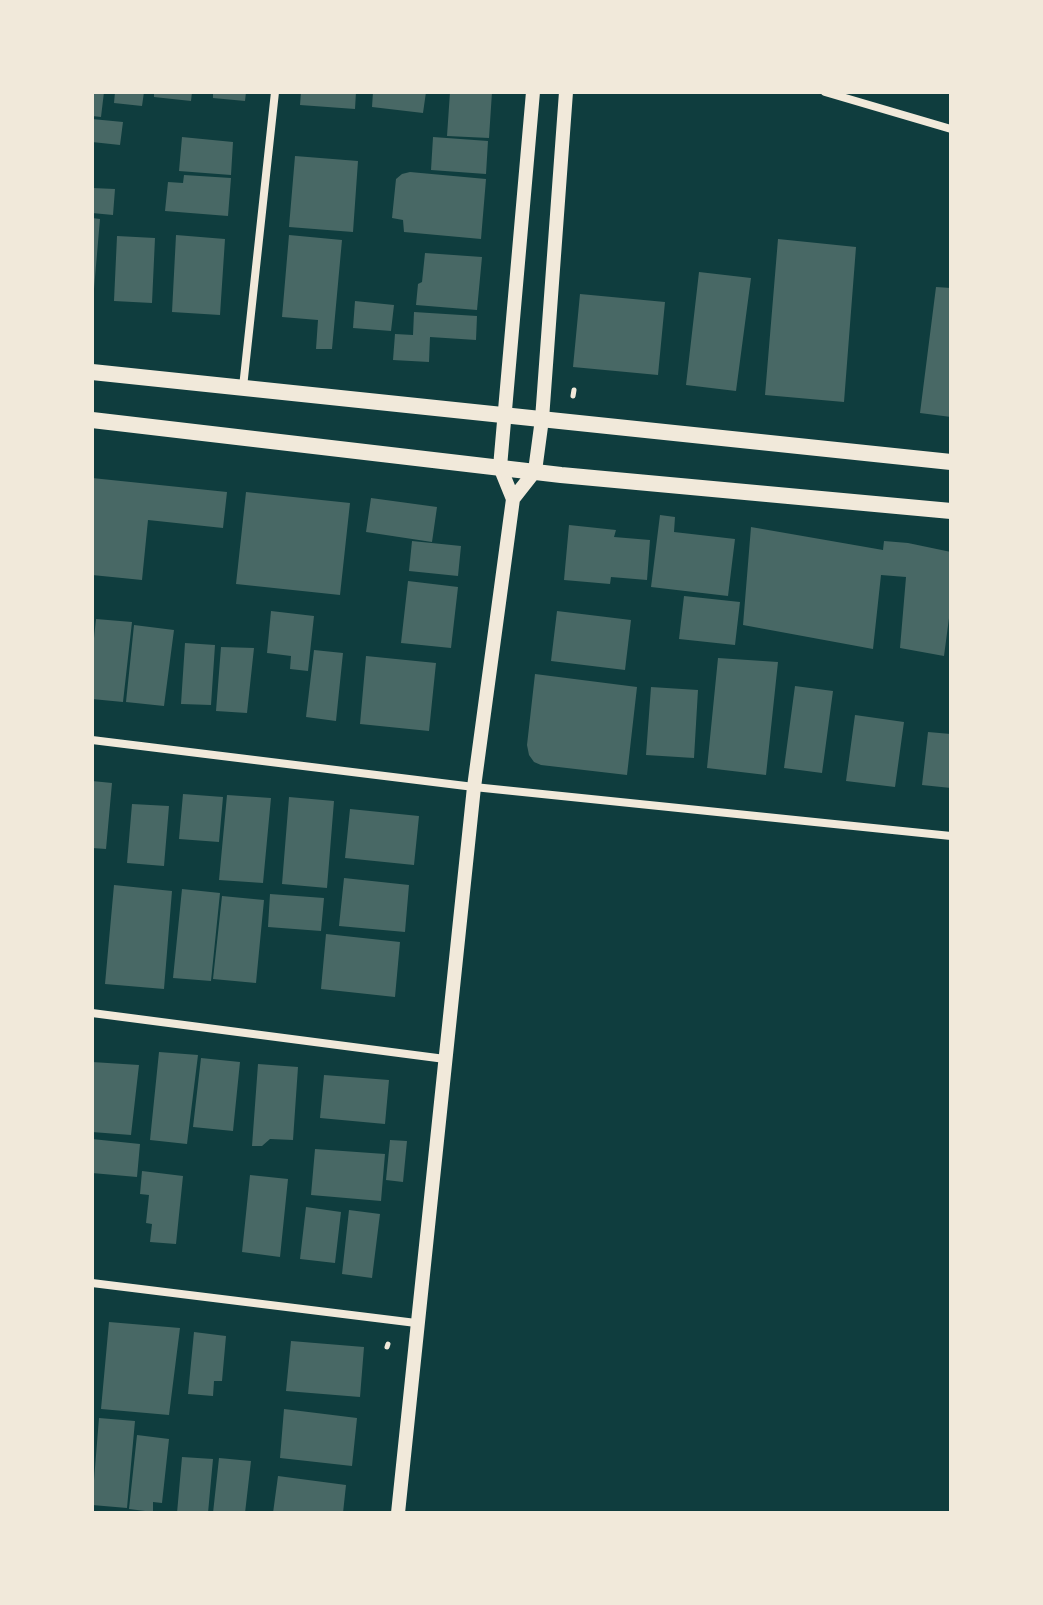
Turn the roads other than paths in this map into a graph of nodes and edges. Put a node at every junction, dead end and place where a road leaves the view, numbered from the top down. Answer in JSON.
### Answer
{"nodes":[{"id":1,"x":275,"y":92,"type":"edge"},
{"id":2,"x":533,"y":92,"type":"edge"},
{"id":3,"x":566,"y":92,"type":"edge"},
{"id":4,"x":825,"y":92,"type":"edge"},
{"id":5,"x":951,"y":129,"type":"edge"},
{"id":6,"x":92,"y":372,"type":"edge"},
{"id":7,"x":243,"y":387,"type":"junction"},
{"id":8,"x":505,"y":415,"type":"junction"},
{"id":9,"x":542,"y":419,"type":"junction"},
{"id":10,"x":92,"y":420,"type":"edge"},
{"id":11,"x":951,"y":462,"type":"edge"},
{"id":12,"x":500,"y":467,"type":"junction"},
{"id":13,"x":535,"y":471,"type":"junction"},
{"id":14,"x":513,"y":499,"type":"junction"},
{"id":15,"x":951,"y":511,"type":"edge"},
{"id":16,"x":92,"y":740,"type":"edge"},
{"id":17,"x":474,"y":787,"type":"junction"},
{"id":18,"x":951,"y":836,"type":"edge"},
{"id":19,"x":92,"y":1013,"type":"edge"},
{"id":20,"x":445,"y":1059,"type":"junction"},
{"id":21,"x":92,"y":1283,"type":"edge"},
{"id":22,"x":416,"y":1323,"type":"junction"},
{"id":23,"x":398,"y":1513,"type":"edge"}],
"edges":[{"from":1,"to":7,"type":"street"},
{"from":2,"to":8,"type":"street"},
{"from":3,"to":9,"type":"street"},
{"from":4,"to":5,"type":"street"},
{"from":6,"to":7,"type":"main road"},
{"from":7,"to":8,"type":"main road"},
{"from":8,"to":9,"type":"main road"},
{"from":8,"to":12,"type":"street"},
{"from":9,"to":11,"type":"main road"},
{"from":9,"to":13,"type":"street"},
{"from":10,"to":12,"type":"main road"},
{"from":12,"to":13,"type":"main road"},
{"from":12,"to":14,"type":"street"},
{"from":13,"to":14,"type":"street"},
{"from":13,"to":15,"type":"main road"},
{"from":14,"to":17,"type":"street"},
{"from":16,"to":17,"type":"street"},
{"from":17,"to":18,"type":"street"},
{"from":17,"to":20,"type":"street"},
{"from":19,"to":20,"type":"street"},
{"from":20,"to":22,"type":"street"},
{"from":21,"to":22,"type":"street"},
{"from":22,"to":23,"type":"street"}]}
